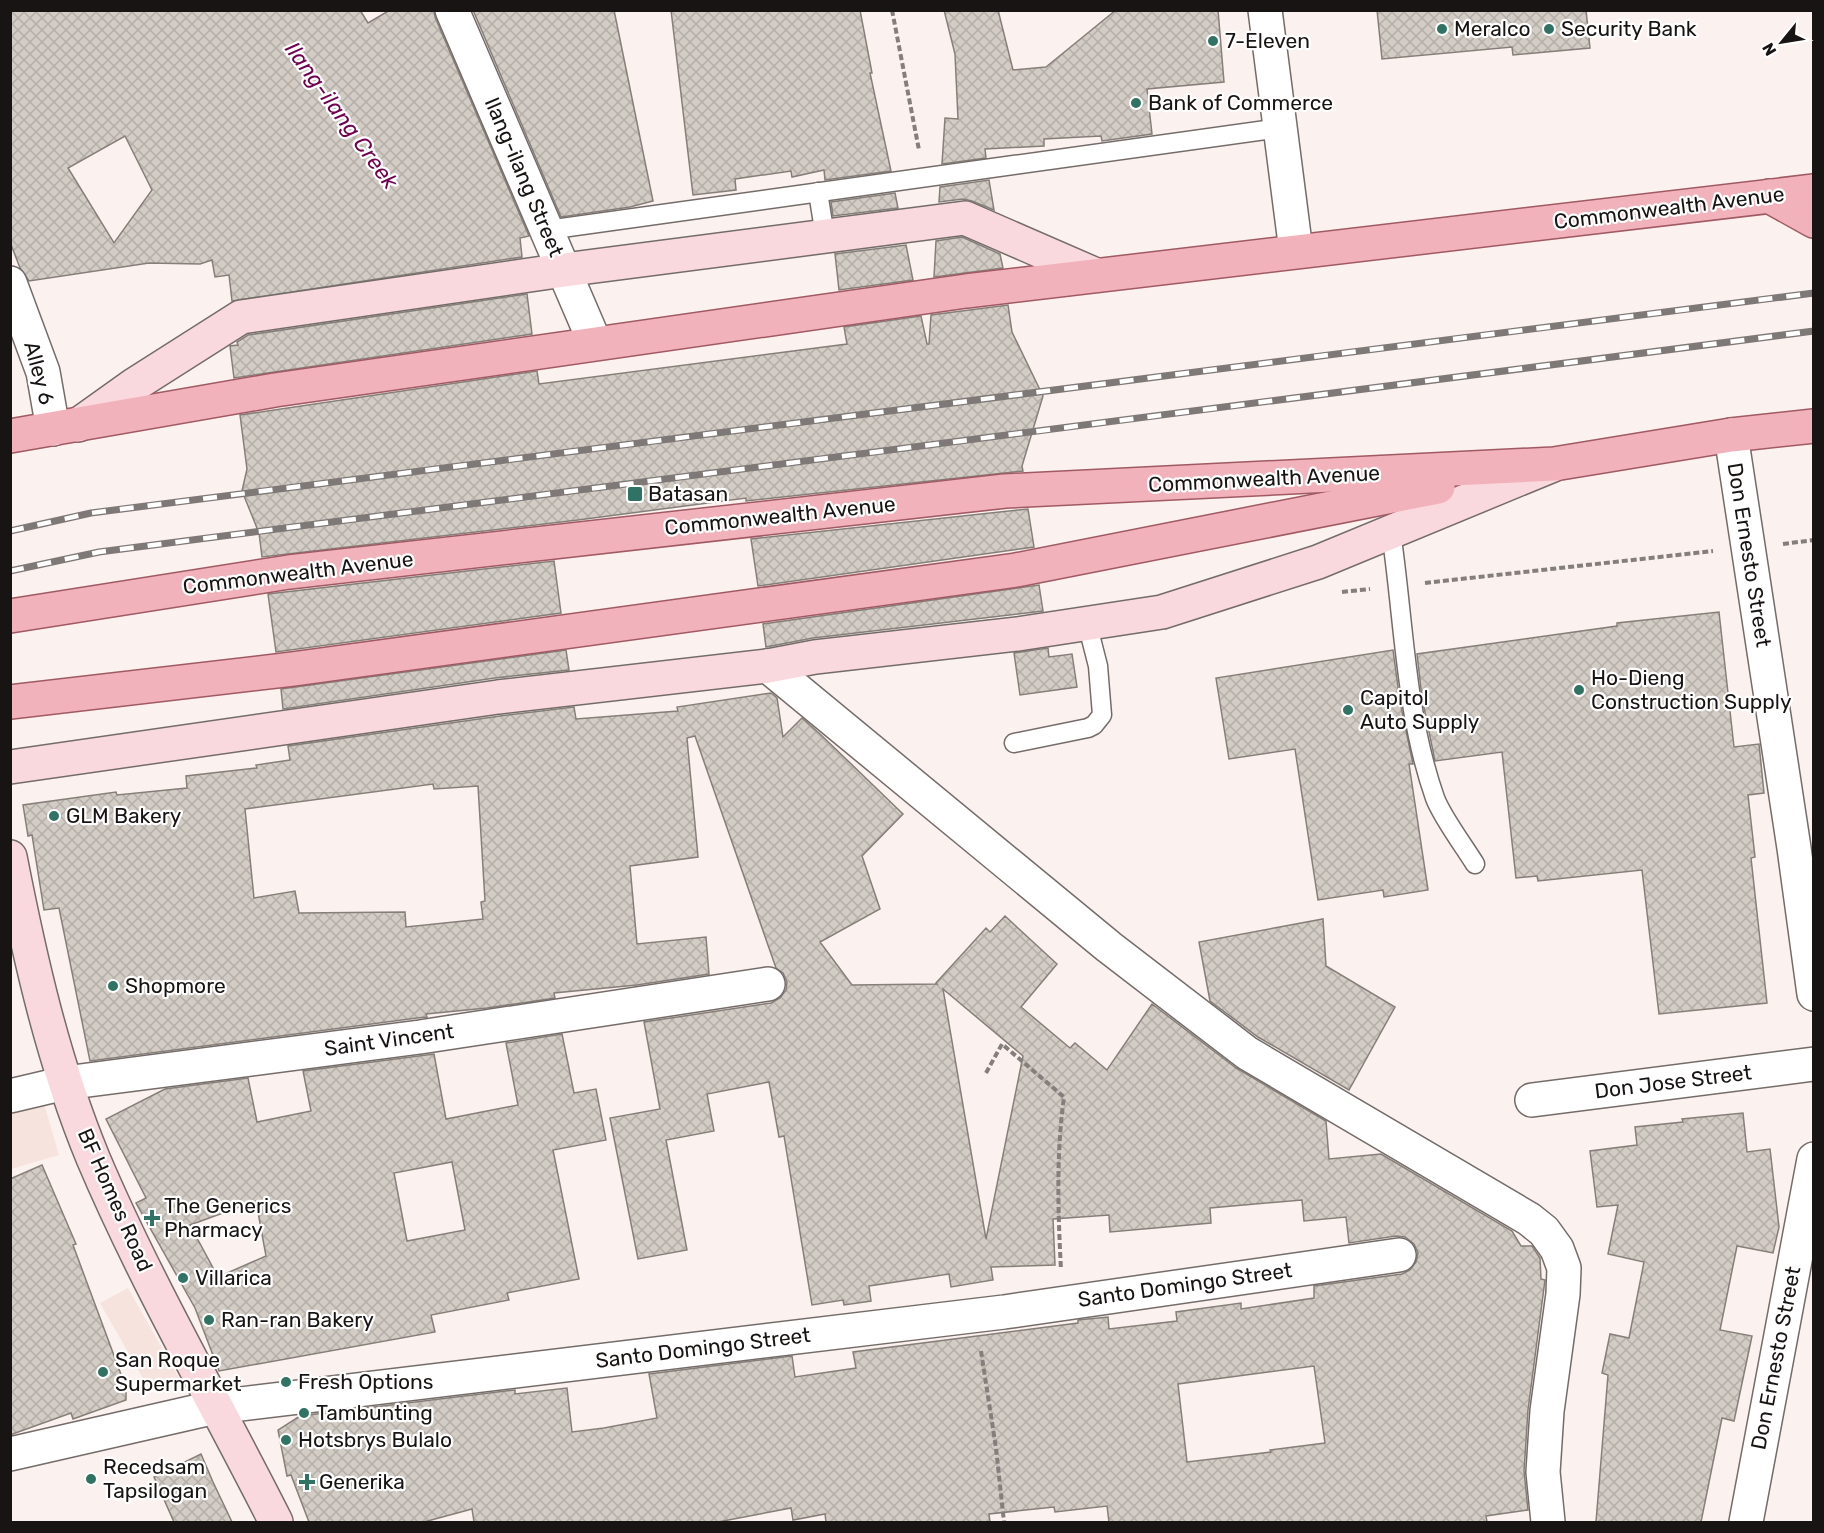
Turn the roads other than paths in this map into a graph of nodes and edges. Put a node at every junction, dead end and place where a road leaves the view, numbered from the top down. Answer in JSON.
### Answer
{"nodes":[{"id":1,"x":452,"y":10,"type":"edge"},
{"id":2,"x":1265,"y":10,"type":"edge"},
{"id":3,"x":1280,"y":128,"type":"junction"},
{"id":4,"x":1814,"y":191,"type":"edge"},
{"id":5,"x":818,"y":192,"type":"junction"},
{"id":6,"x":1769,"y":196,"type":"junction"},
{"id":7,"x":1814,"y":221,"type":"edge"},
{"id":8,"x":547,"y":230,"type":"junction"},
{"id":9,"x":825,"y":236,"type":"junction"},
{"id":10,"x":1296,"y":252,"type":"junction"},
{"id":11,"x":564,"y":270,"type":"junction"},
{"id":12,"x":1096,"y":275,"type":"junction"},
{"id":13,"x":10,"y":283,"type":"edge"},
{"id":14,"x":595,"y":343,"type":"junction"},
{"id":15,"x":1813,"y":425,"type":"edge"},
{"id":16,"x":65,"y":427,"type":"junction"},
{"id":17,"x":1731,"y":435,"type":"junction"},
{"id":18,"x":10,"y":436,"type":"edge"},
{"id":19,"x":1554,"y":464,"type":"junction"},
{"id":20,"x":1391,"y":532,"type":"junction"},
{"id":21,"x":10,"y":616,"type":"edge"},
{"id":22,"x":1087,"y":623,"type":"junction"},
{"id":23,"x":768,"y":666,"type":"junction"},
{"id":24,"x":10,"y":702,"type":"edge"},
{"id":25,"x":1014,"y":743,"type":"dead end"},
{"id":26,"x":10,"y":767,"type":"edge"},
{"id":27,"x":10,"y":857,"type":"edge"},
{"id":28,"x":1475,"y":864,"type":"dead end"},
{"id":29,"x":768,"y":984,"type":"dead end"},
{"id":30,"x":1814,"y":994,"type":"edge"},
{"id":31,"x":1814,"y":1064,"type":"edge"},
{"id":32,"x":64,"y":1083,"type":"junction"},
{"id":33,"x":10,"y":1096,"type":"edge"},
{"id":34,"x":1532,"y":1100,"type":"dead end"},
{"id":35,"x":1814,"y":1159,"type":"edge"},
{"id":36,"x":1399,"y":1255,"type":"dead end"},
{"id":37,"x":216,"y":1407,"type":"junction"},
{"id":38,"x":10,"y":1454,"type":"edge"},
{"id":39,"x":276,"y":1522,"type":"edge"},
{"id":40,"x":1548,"y":1522,"type":"edge"},
{"id":41,"x":1746,"y":1522,"type":"edge"}],
"edges":[{"from":1,"to":8,"type":"street","name":"Ilang-ilang Street"},
{"from":2,"to":3,"type":"street"},
{"from":3,"to":5,"type":"lane"},
{"from":3,"to":10,"type":"street"},
{"from":4,"to":6,"type":"main road","name":"Commonwealth Avenue"},
{"from":5,"to":8,"type":"lane"},
{"from":5,"to":9,"type":"lane"},
{"from":6,"to":7,"type":"main road"},
{"from":6,"to":10,"type":"main road","name":"Commonwealth Avenue"},
{"from":8,"to":11,"type":"street","name":"Ilang-ilang Street"},
{"from":9,"to":11,"type":"street","name":"Commonwealth Avenue"},
{"from":9,"to":12,"type":"street","name":"Commonwealth Avenue"},
{"from":10,"to":12,"type":"main road","name":"Commonwealth Avenue"},
{"from":11,"to":14,"type":"street","name":"Ilang-ilang Street"},
{"from":11,"to":16,"type":"street","name":"Commonwealth Avenue"},
{"from":12,"to":14,"type":"main road","name":"Commonwealth Avenue"},
{"from":13,"to":16,"type":"street","name":"Alley 6"},
{"from":14,"to":16,"type":"main road","name":"Commonwealth Avenue"},
{"from":15,"to":17,"type":"main road","name":"Commonwealth Avenue"},
{"from":16,"to":18,"type":"main road","name":"Commonwealth Avenue"},
{"from":17,"to":19,"type":"main road","name":"Commonwealth Avenue"},
{"from":17,"to":30,"type":"street","name":"Don Ernesto Street"},
{"from":19,"to":20,"type":"street","name":"Commonwealth Avenue"},
{"from":19,"to":21,"type":"main road","name":"Commonwealth Avenue"},
{"from":19,"to":24,"type":"main road"},
{"from":20,"to":22,"type":"street","name":"Commonwealth Avenue"},
{"from":20,"to":28,"type":"lane"},
{"from":22,"to":23,"type":"street","name":"Commonwealth Avenue"},
{"from":22,"to":25,"type":"lane"},
{"from":23,"to":26,"type":"street","name":"Commonwealth Avenue"},
{"from":23,"to":40,"type":"street"},
{"from":27,"to":32,"type":"street","name":"BF Homes Road"},
{"from":29,"to":32,"type":"street","name":"Saint Vincent"},
{"from":31,"to":34,"type":"street","name":"Don Jose Street"},
{"from":32,"to":33,"type":"street","name":"Saint Vincent"},
{"from":32,"to":37,"type":"street","name":"BF Homes Road"},
{"from":35,"to":41,"type":"street","name":"Don Ernesto Street"},
{"from":36,"to":37,"type":"street","name":"Santo Domingo Street"},
{"from":37,"to":38,"type":"street","name":"Santo Domingo Street"},
{"from":37,"to":39,"type":"street","name":"BF Homes Road"}]}
